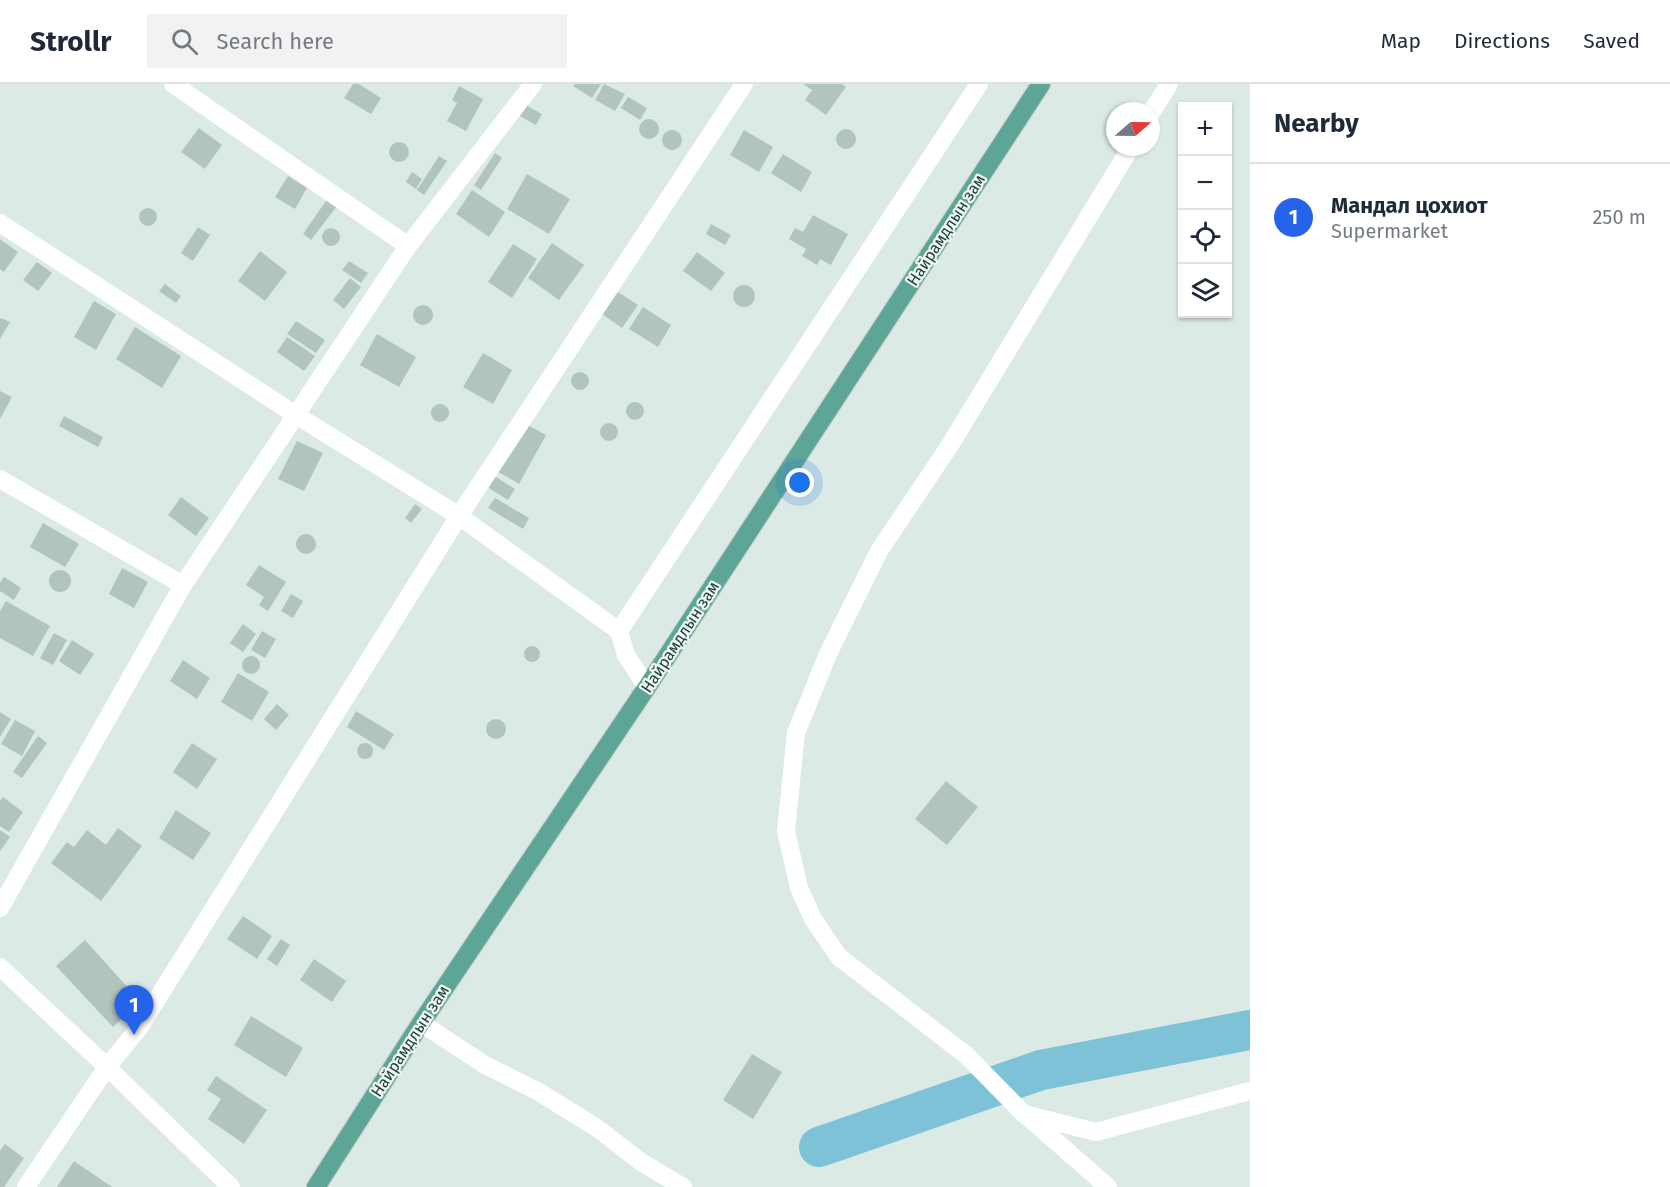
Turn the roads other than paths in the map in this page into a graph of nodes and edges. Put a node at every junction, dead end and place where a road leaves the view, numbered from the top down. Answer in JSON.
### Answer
{"nodes":[{"id":1,"x":173,"y":84,"type":"edge"},
{"id":2,"x":533,"y":84,"type":"edge"},
{"id":3,"x":744,"y":84,"type":"edge"},
{"id":4,"x":979,"y":84,"type":"edge"},
{"id":5,"x":1041,"y":84,"type":"edge"},
{"id":6,"x":1169,"y":84,"type":"edge"},
{"id":7,"x":1158,"y":102,"type":"edge"},
{"id":8,"x":1126,"y":156,"type":"edge"},
{"id":9,"x":0,"y":223,"type":"edge"},
{"id":10,"x":408,"y":246,"type":"junction"},
{"id":11,"x":296,"y":415,"type":"junction"},
{"id":12,"x":0,"y":479,"type":"edge"},
{"id":13,"x":459,"y":516,"type":"junction"},
{"id":14,"x":183,"y":585,"type":"junction"},
{"id":15,"x":619,"y":631,"type":"junction"},
{"id":16,"x":648,"y":687,"type":"junction"},
{"id":17,"x":0,"y":908,"type":"edge"},
{"id":18,"x":0,"y":967,"type":"edge"},
{"id":19,"x":421,"y":1023,"type":"junction"},
{"id":20,"x":108,"y":1067,"type":"junction"},
{"id":21,"x":1250,"y":1090,"type":"edge"},
{"id":22,"x":1023,"y":1113,"type":"junction"},
{"id":23,"x":26,"y":1187,"type":"edge"},
{"id":24,"x":231,"y":1187,"type":"edge"},
{"id":25,"x":316,"y":1187,"type":"edge"},
{"id":26,"x":683,"y":1187,"type":"edge"},
{"id":27,"x":1108,"y":1187,"type":"edge"}],
"edges":[{"from":1,"to":10,"type":"street"},
{"from":2,"to":10,"type":"street"},
{"from":3,"to":13,"type":"street"},
{"from":4,"to":15,"type":"street"},
{"from":5,"to":16,"type":"main road","name":"Найрамдлын зам"},
{"from":6,"to":7,"type":"street"},
{"from":8,"to":22,"type":"street"},
{"from":9,"to":11,"type":"street"},
{"from":10,"to":11,"type":"street"},
{"from":11,"to":13,"type":"street"},
{"from":11,"to":14,"type":"street"},
{"from":12,"to":14,"type":"street"},
{"from":13,"to":15,"type":"street"},
{"from":13,"to":20,"type":"street"},
{"from":14,"to":17,"type":"street"},
{"from":15,"to":16,"type":"street"},
{"from":16,"to":19,"type":"main road","name":"Найрамдлын зам"},
{"from":18,"to":20,"type":"street"},
{"from":19,"to":25,"type":"main road","name":"Найрамдлын зам"},
{"from":19,"to":26,"type":"street"},
{"from":20,"to":23,"type":"street"},
{"from":20,"to":24,"type":"street"},
{"from":21,"to":22,"type":"street"},
{"from":22,"to":27,"type":"street"}]}
